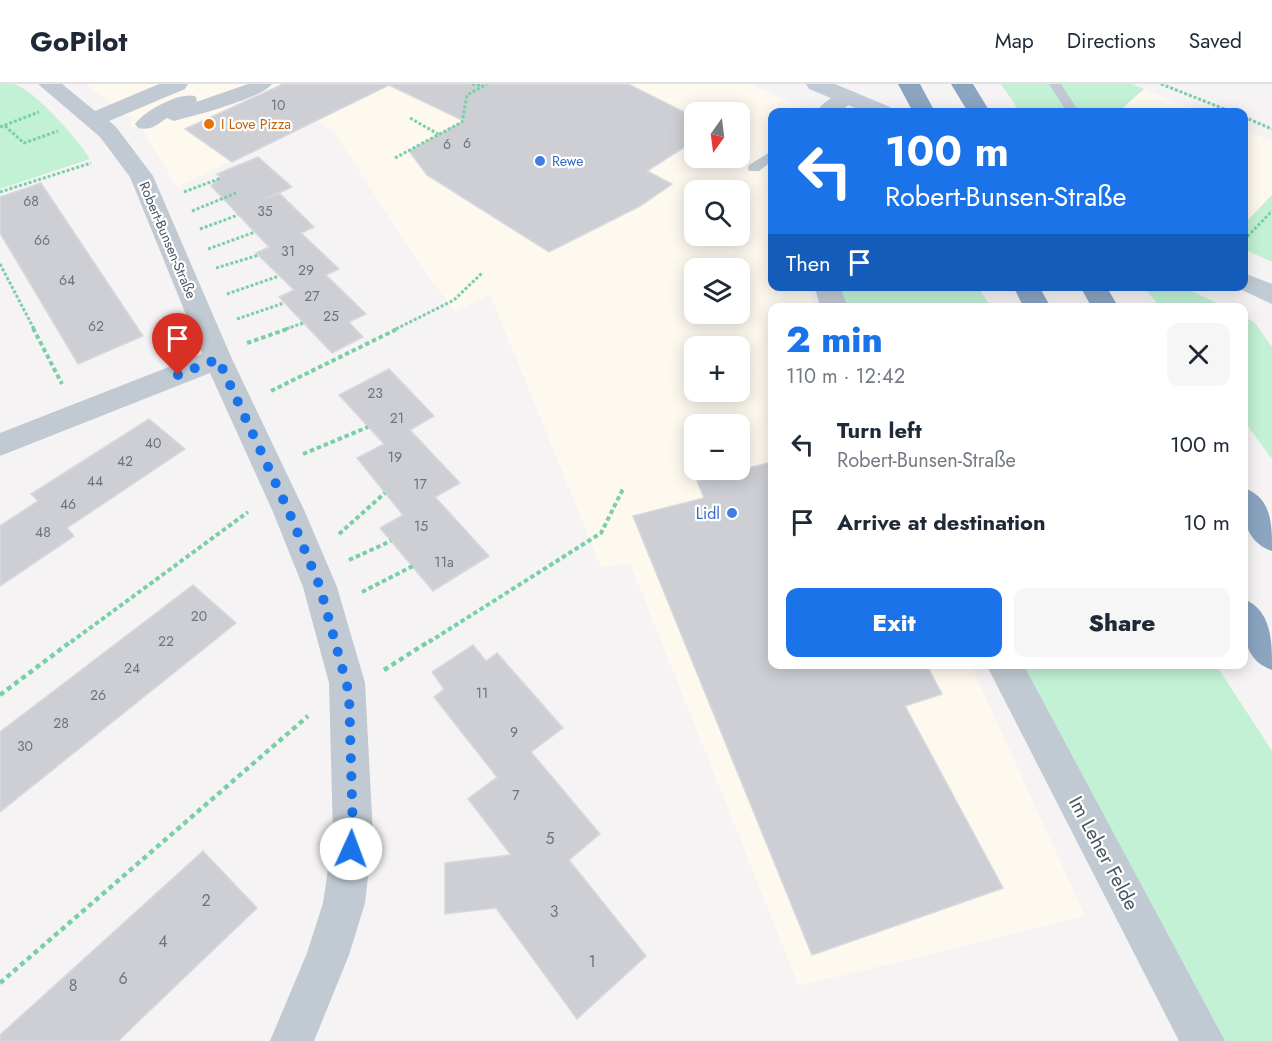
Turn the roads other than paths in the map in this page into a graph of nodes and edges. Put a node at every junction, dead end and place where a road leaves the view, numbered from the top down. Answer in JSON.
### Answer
{"nodes":[{"id":1,"x":49,"y":84,"type":"edge"},
{"id":2,"x":177,"y":84,"type":"edge"},
{"id":3,"x":251,"y":84,"type":"edge"},
{"id":4,"x":263,"y":84,"type":"edge"},
{"id":5,"x":817,"y":84,"type":"edge"},
{"id":6,"x":962,"y":84,"type":"edge"},
{"id":7,"x":1059,"y":85,"type":"edge"},
{"id":8,"x":227,"y":89,"type":"edge"},
{"id":9,"x":847,"y":97,"type":"junction"},
{"id":10,"x":832,"y":108,"type":"edge"},
{"id":11,"x":873,"y":108,"type":"edge"},
{"id":12,"x":977,"y":108,"type":"edge"},
{"id":13,"x":1071,"y":108,"type":"edge"},
{"id":14,"x":95,"y":118,"type":"junction"},
{"id":15,"x":147,"y":128,"type":"junction"},
{"id":16,"x":768,"y":158,"type":"edge"},
{"id":17,"x":754,"y":168,"type":"dead end"},
{"id":18,"x":1248,"y":283,"type":"edge"},
{"id":19,"x":1272,"y":295,"type":"edge"},
{"id":20,"x":199,"y":314,"type":"junction"},
{"id":21,"x":0,"y":446,"type":"edge"},
{"id":22,"x":1248,"y":505,"type":"edge"},
{"id":23,"x":1272,"y":538,"type":"edge"},
{"id":24,"x":1248,"y":620,"type":"edge"},
{"id":25,"x":1272,"y":655,"type":"edge"},
{"id":26,"x":1007,"y":669,"type":"edge"},
{"id":27,"x":292,"y":1041,"type":"edge"},
{"id":28,"x":1203,"y":1041,"type":"edge"}],
"edges":[{"from":1,"to":14,"type":"street","name":"Robert-Bunsen-Straße"},
{"from":2,"to":14,"type":"street"},
{"from":3,"to":8,"type":"street"},
{"from":4,"to":8,"type":"street"},
{"from":5,"to":9,"type":"main road"},
{"from":6,"to":12,"type":"highway"},
{"from":7,"to":13,"type":"lane"},
{"from":8,"to":15,"type":"street"},
{"from":8,"to":15,"type":"street"},
{"from":9,"to":10,"type":"street"},
{"from":9,"to":11,"type":"main road"},
{"from":14,"to":15,"type":"street","name":"Robert-Bunsen-Straße"},
{"from":15,"to":20,"type":"street","name":"Robert-Bunsen-Straße"},
{"from":16,"to":17,"type":"lane"},
{"from":18,"to":19,"type":"main road"},
{"from":20,"to":21,"type":"street"},
{"from":20,"to":27,"type":"street","name":"Robert-Bunsen-Straße"},
{"from":22,"to":23,"type":"highway"},
{"from":24,"to":25,"type":"highway"},
{"from":26,"to":28,"type":"street","name":"Im Leher Felde"}]}
